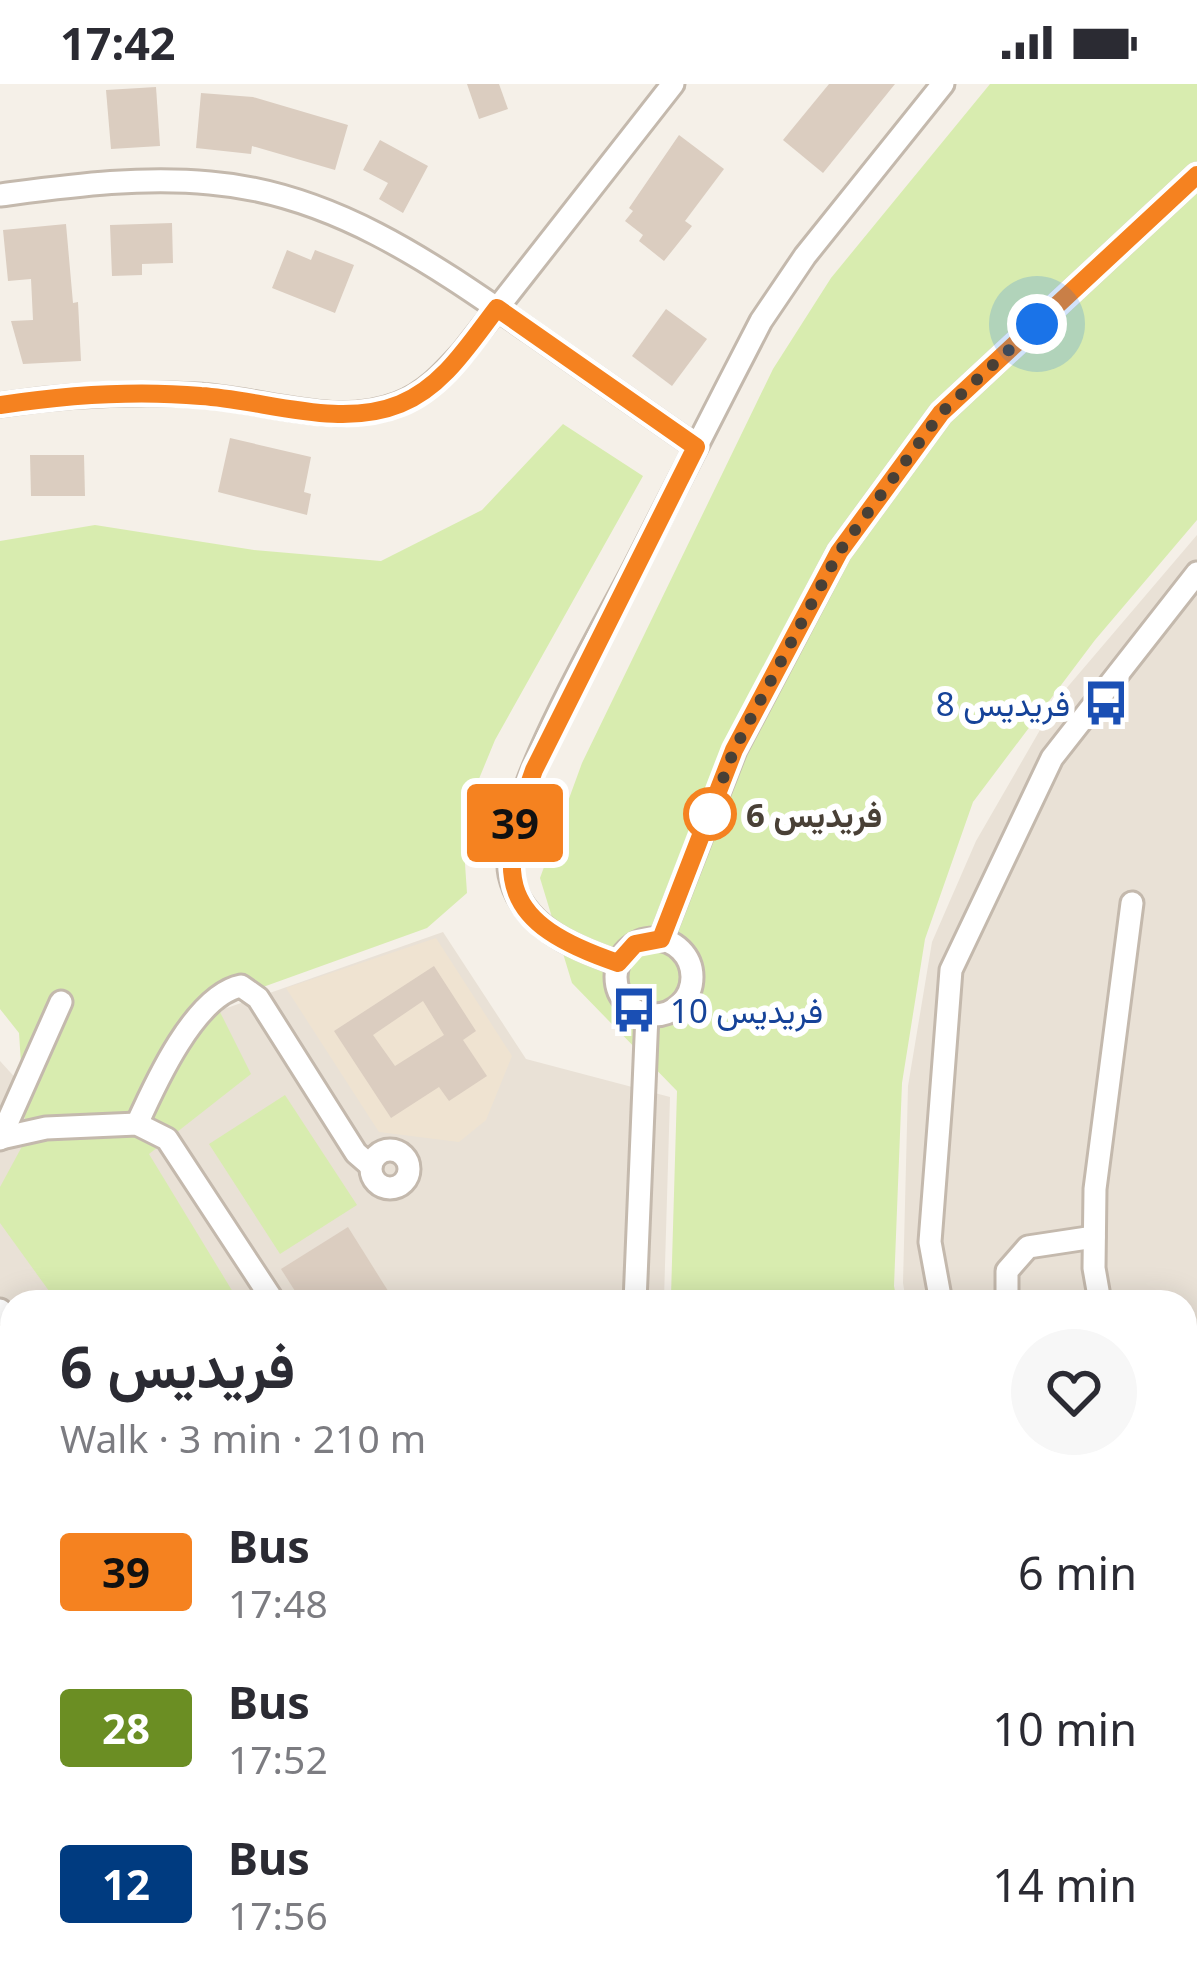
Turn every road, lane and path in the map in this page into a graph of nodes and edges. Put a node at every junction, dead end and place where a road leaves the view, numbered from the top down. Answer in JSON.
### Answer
{"nodes":[{"id":1,"x":673,"y":84,"type":"edge"},
{"id":2,"x":944,"y":84,"type":"edge"},
{"id":3,"x":1197,"y":175,"type":"edge"},
{"id":4,"x":0,"y":195,"type":"edge"},
{"id":5,"x":497,"y":308,"type":"junction"},
{"id":6,"x":0,"y":405,"type":"edge"},
{"id":7,"x":696,"y":447,"type":"junction"},
{"id":8,"x":1197,"y":573,"type":"edge"},
{"id":9,"x":1132,"y":903,"type":"dead end"},
{"id":10,"x":661,"y":939,"type":"junction"},
{"id":11,"x":618,"y":963,"type":"junction"},
{"id":12,"x":62,"y":1002,"type":"dead end"},
{"id":13,"x":646,"y":1014,"type":"junction"},
{"id":14,"x":137,"y":1124,"type":"junction"},
{"id":15,"x":0,"y":1138,"type":"edge"},
{"id":16,"x":371,"y":1166,"type":"dead end"},
{"id":17,"x":1094,"y":1237,"type":"junction"},
{"id":18,"x":266,"y":1290,"type":"edge"},
{"id":19,"x":635,"y":1290,"type":"edge"},
{"id":20,"x":939,"y":1290,"type":"edge"},
{"id":21,"x":1007,"y":1290,"type":"edge"},
{"id":22,"x":1099,"y":1290,"type":"edge"}],
"edges":[{"from":1,"to":5,"type":"street"},
{"from":2,"to":7,"type":"street"},
{"from":3,"to":10,"type":"street"},
{"from":4,"to":5,"type":"street"},
{"from":5,"to":6,"type":"street"},
{"from":5,"to":7,"type":"street"},
{"from":7,"to":11,"type":"street"},
{"from":8,"to":20,"type":"street"},
{"from":9,"to":17,"type":"street"},
{"from":10,"to":11,"type":"street"},
{"from":10,"to":13,"type":"street"},
{"from":11,"to":13,"type":"street"},
{"from":12,"to":15,"type":"street"},
{"from":13,"to":19,"type":"street"},
{"from":14,"to":15,"type":"street"},
{"from":14,"to":16,"type":"street"},
{"from":14,"to":18,"type":"street"},
{"from":17,"to":21,"type":"street"},
{"from":17,"to":22,"type":"street"}]}
